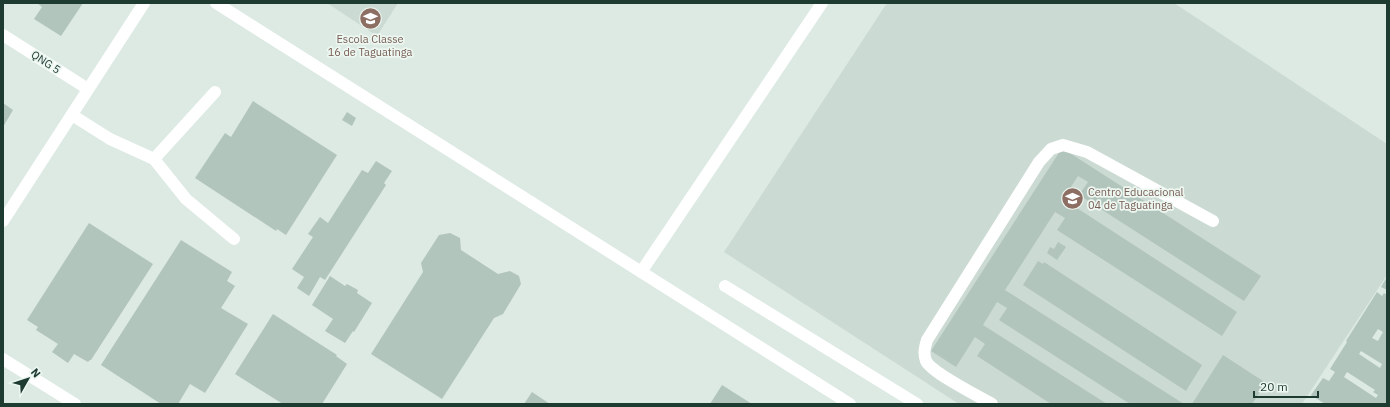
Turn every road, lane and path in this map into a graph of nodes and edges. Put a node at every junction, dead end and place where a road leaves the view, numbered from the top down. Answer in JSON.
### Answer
{"nodes":[{"id":1,"x":144,"y":3,"type":"edge"},
{"id":2,"x":216,"y":3,"type":"edge"},
{"id":3,"x":822,"y":3,"type":"edge"},
{"id":4,"x":3,"y":35,"type":"edge"},
{"id":5,"x":88,"y":89,"type":"junction"},
{"id":6,"x":215,"y":92,"type":"dead end"},
{"id":7,"x":72,"y":114,"type":"junction"},
{"id":8,"x":154,"y":159,"type":"junction"},
{"id":9,"x":1213,"y":221,"type":"dead end"},
{"id":10,"x":3,"y":222,"type":"edge"},
{"id":11,"x":234,"y":239,"type":"dead end"},
{"id":12,"x":641,"y":272,"type":"junction"},
{"id":13,"x":725,"y":286,"type":"dead end"},
{"id":14,"x":3,"y":359,"type":"edge"},
{"id":15,"x":75,"y":404,"type":"edge"},
{"id":16,"x":850,"y":404,"type":"edge"},
{"id":17,"x":917,"y":404,"type":"edge"},
{"id":18,"x":992,"y":404,"type":"edge"}],
"edges":[{"from":1,"to":5,"type":"street"},
{"from":2,"to":12,"type":"street"},
{"from":3,"to":12,"type":"street"},
{"from":4,"to":5,"type":"street","name":"QNG 5"},
{"from":5,"to":7,"type":"street"},
{"from":6,"to":8,"type":"street"},
{"from":7,"to":8,"type":"street"},
{"from":7,"to":10,"type":"street"},
{"from":8,"to":11,"type":"street"},
{"from":9,"to":18,"type":"street"},
{"from":12,"to":16,"type":"street"},
{"from":13,"to":17,"type":"street"},
{"from":14,"to":15,"type":"street"}]}
